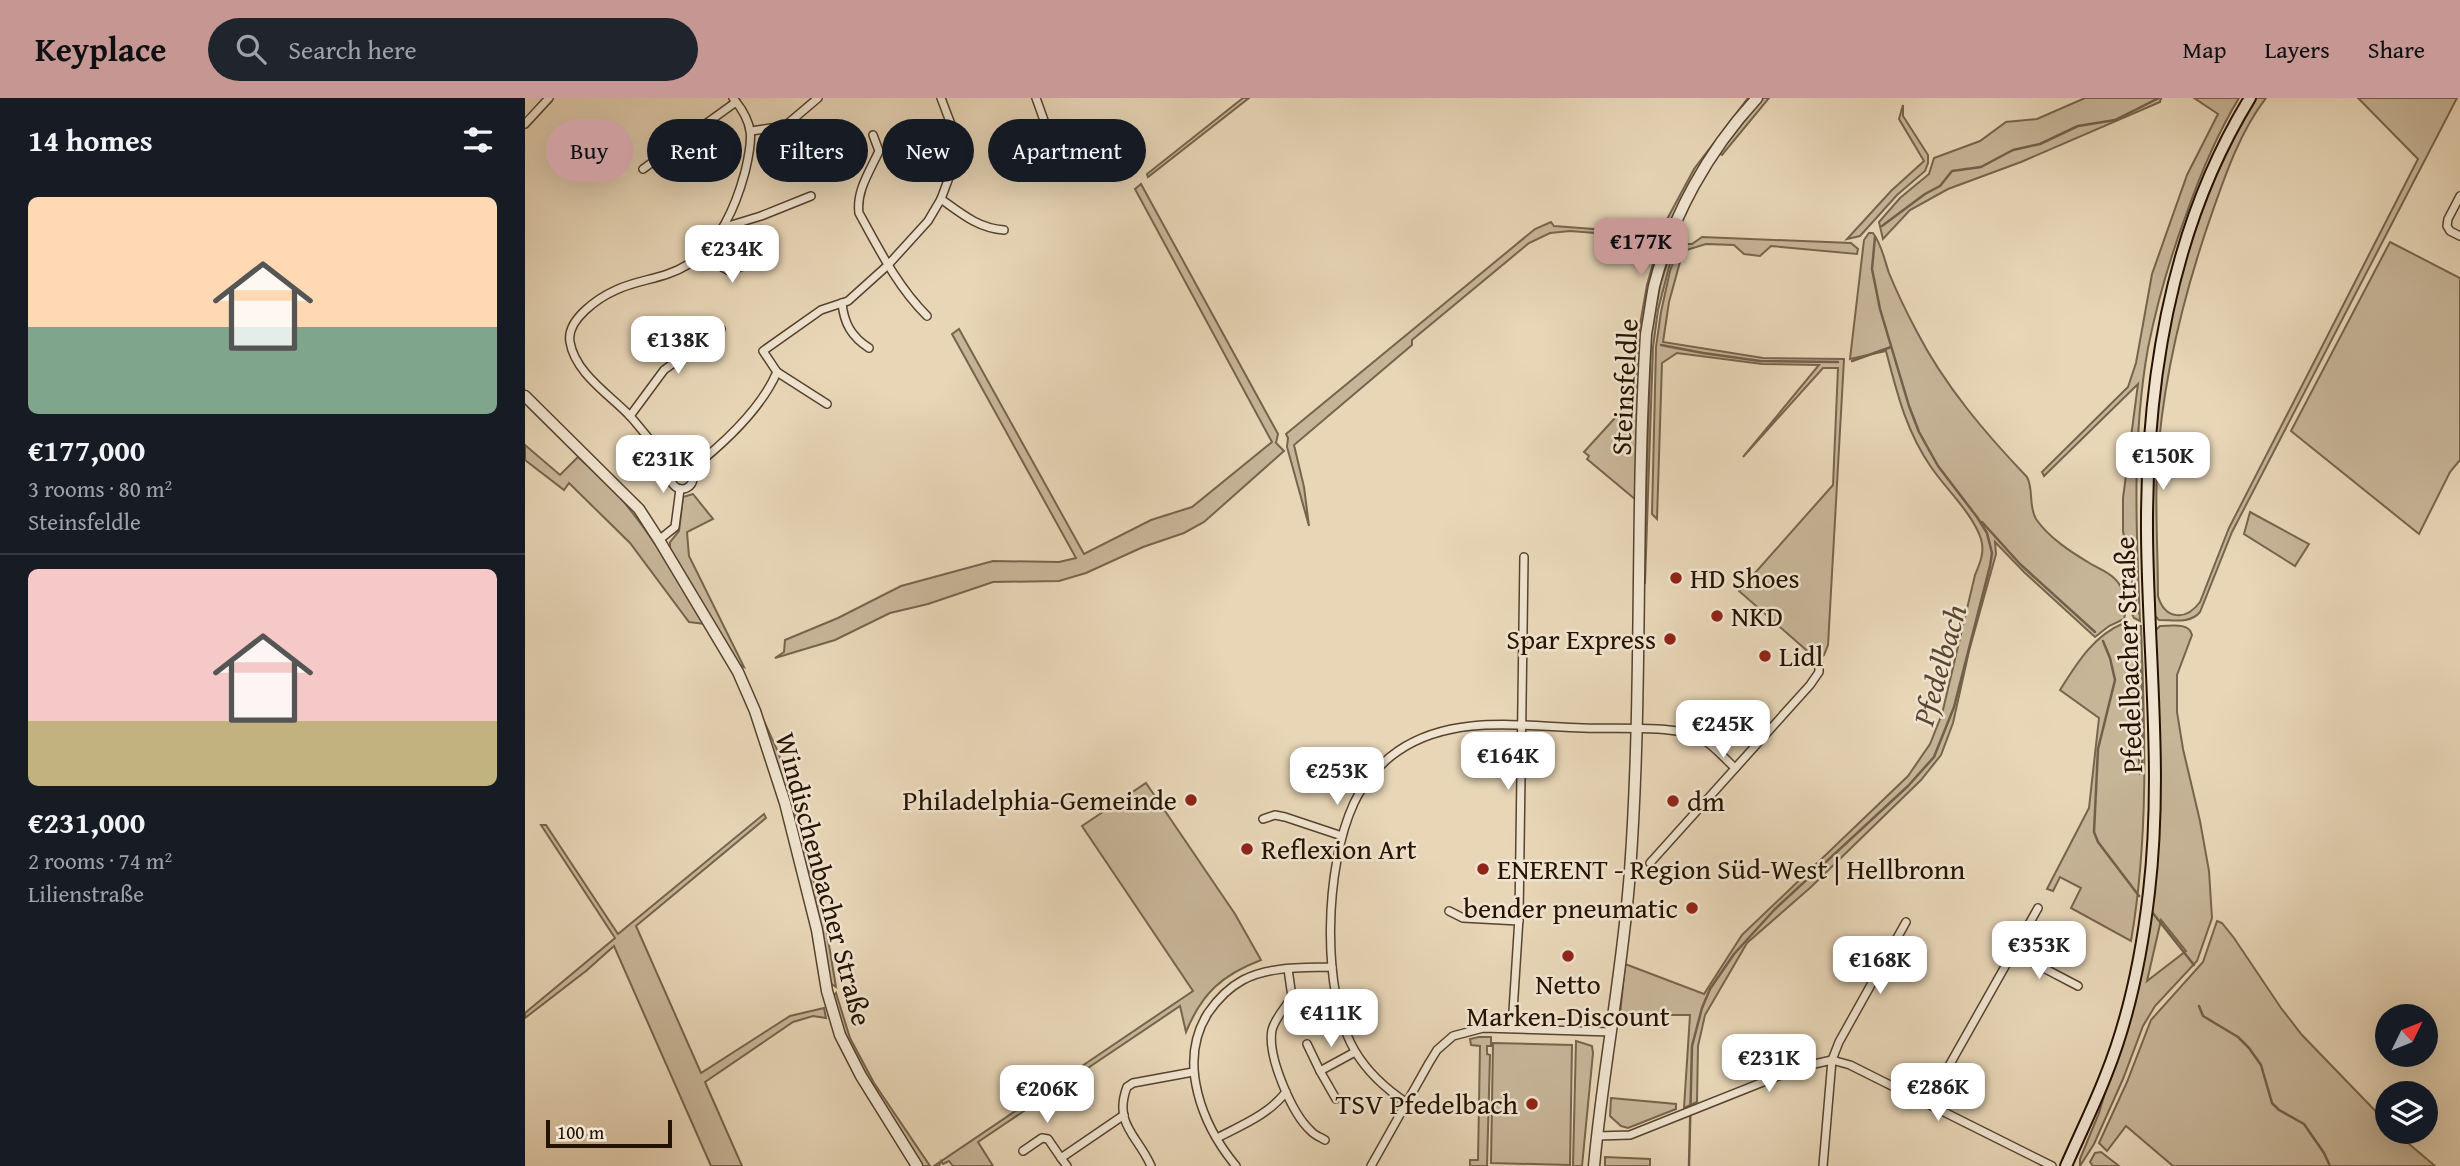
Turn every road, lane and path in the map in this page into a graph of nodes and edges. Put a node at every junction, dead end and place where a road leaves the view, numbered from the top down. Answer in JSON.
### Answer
{"nodes":[{"id":1,"x":549,"y":98,"type":"edge"},
{"id":2,"x":818,"y":98,"type":"edge"},
{"id":3,"x":941,"y":98,"type":"edge"},
{"id":4,"x":1036,"y":98,"type":"edge"},
{"id":5,"x":1757,"y":98,"type":"edge"},
{"id":6,"x":2250,"y":98,"type":"edge"},
{"id":7,"x":734,"y":100,"type":"edge"},
{"id":8,"x":1044,"y":119,"type":"edge"},
{"id":9,"x":525,"y":124,"type":"edge"},
{"id":10,"x":751,"y":131,"type":"junction"},
{"id":11,"x":873,"y":135,"type":"dead end"},
{"id":12,"x":643,"y":169,"type":"dead end"},
{"id":13,"x":811,"y":196,"type":"dead end"},
{"id":14,"x":2460,"y":196,"type":"edge"},
{"id":15,"x":941,"y":199,"type":"junction"},
{"id":16,"x":725,"y":227,"type":"junction"},
{"id":17,"x":1004,"y":230,"type":"dead end"},
{"id":18,"x":2460,"y":236,"type":"edge"},
{"id":19,"x":702,"y":252,"type":"junction"},
{"id":20,"x":771,"y":256,"type":"dead end"},
{"id":21,"x":888,"y":265,"type":"junction"},
{"id":22,"x":842,"y":303,"type":"junction"},
{"id":23,"x":926,"y":316,"type":"dead end"},
{"id":24,"x":721,"y":329,"type":"dead end"},
{"id":25,"x":869,"y":348,"type":"dead end"},
{"id":26,"x":777,"y":372,"type":"junction"},
{"id":27,"x":525,"y":396,"type":"edge"},
{"id":28,"x":827,"y":404,"type":"dead end"},
{"id":29,"x":630,"y":416,"type":"junction"},
{"id":30,"x":674,"y":469,"type":"junction"},
{"id":31,"x":690,"y":470,"type":"junction"},
{"id":32,"x":680,"y":489,"type":"junction"},
{"id":33,"x":659,"y":540,"type":"junction"},
{"id":34,"x":1524,"y":557,"type":"dead end"},
{"id":35,"x":1819,"y":664,"type":"dead end"},
{"id":36,"x":1522,"y":726,"type":"junction"},
{"id":37,"x":1636,"y":729,"type":"junction"},
{"id":38,"x":1735,"y":768,"type":"junction"},
{"id":39,"x":1263,"y":819,"type":"dead end"},
{"id":40,"x":1342,"y":836,"type":"junction"},
{"id":41,"x":1650,"y":863,"type":"dead end"},
{"id":42,"x":2038,"y":908,"type":"dead end"},
{"id":43,"x":1449,"y":911,"type":"dead end"},
{"id":44,"x":1519,"y":921,"type":"junction"},
{"id":45,"x":1906,"y":922,"type":"dead end"},
{"id":46,"x":2013,"y":952,"type":"junction"},
{"id":47,"x":1332,"y":967,"type":"junction"},
{"id":48,"x":1288,"y":969,"type":"junction"},
{"id":49,"x":2078,"y":986,"type":"dead end"},
{"id":50,"x":1512,"y":1027,"type":"junction"},
{"id":51,"x":1611,"y":1032,"type":"junction"},
{"id":52,"x":1307,"y":1044,"type":"dead end"},
{"id":53,"x":1355,"y":1052,"type":"junction"},
{"id":54,"x":1832,"y":1060,"type":"junction"},
{"id":55,"x":1319,"y":1071,"type":"junction"},
{"id":56,"x":1193,"y":1072,"type":"junction"},
{"id":57,"x":1286,"y":1092,"type":"junction"},
{"id":58,"x":1336,"y":1099,"type":"dead end"},
{"id":59,"x":1407,"y":1103,"type":"junction"},
{"id":60,"x":1928,"y":1103,"type":"junction"},
{"id":61,"x":1124,"y":1115,"type":"junction"},
{"id":62,"x":1597,"y":1136,"type":"junction"},
{"id":63,"x":1217,"y":1138,"type":"junction"},
{"id":64,"x":1325,"y":1140,"type":"dead end"},
{"id":65,"x":1023,"y":1151,"type":"dead end"},
{"id":66,"x":1061,"y":1158,"type":"junction"},
{"id":67,"x":917,"y":1166,"type":"edge"},
{"id":68,"x":1067,"y":1166,"type":"edge"},
{"id":69,"x":1151,"y":1166,"type":"edge"},
{"id":70,"x":1236,"y":1166,"type":"edge"},
{"id":71,"x":1371,"y":1166,"type":"edge"},
{"id":72,"x":1594,"y":1166,"type":"edge"},
{"id":73,"x":1823,"y":1166,"type":"edge"},
{"id":74,"x":2052,"y":1166,"type":"edge"},
{"id":75,"x":2066,"y":1166,"type":"edge"}],
"edges":[{"from":1,"to":9,"type":"street"},
{"from":2,"to":10,"type":"street"},
{"from":3,"to":15,"type":"street"},
{"from":4,"to":8,"type":"street"},
{"from":5,"to":37,"type":"street","name":"Steinsfeldle"},
{"from":6,"to":75,"type":"main road","name":"Pfedelbacher Straße"},
{"from":7,"to":10,"type":"street"},
{"from":7,"to":12,"type":"street"},
{"from":10,"to":16,"type":"street"},
{"from":11,"to":21,"type":"street"},
{"from":13,"to":16,"type":"street"},
{"from":14,"to":18,"type":"street"},
{"from":15,"to":17,"type":"street"},
{"from":15,"to":21,"type":"street"},
{"from":16,"to":19,"type":"street"},
{"from":19,"to":20,"type":"street"},
{"from":19,"to":29,"type":"street"},
{"from":21,"to":22,"type":"street"},
{"from":21,"to":23,"type":"street"},
{"from":22,"to":25,"type":"street"},
{"from":22,"to":26,"type":"street"},
{"from":24,"to":29,"type":"street"},
{"from":26,"to":28,"type":"street"},
{"from":26,"to":31,"type":"street"},
{"from":27,"to":33,"type":"street"},
{"from":29,"to":30,"type":"street"},
{"from":30,"to":31,"type":"street"},
{"from":30,"to":32,"type":"street"},
{"from":31,"to":32,"type":"street"},
{"from":32,"to":33,"type":"street"},
{"from":33,"to":67,"type":"street","name":"Windischenbacher Straße"},
{"from":34,"to":36,"type":"street"},
{"from":35,"to":38,"type":"street"},
{"from":36,"to":37,"type":"street"},
{"from":36,"to":40,"type":"street"},
{"from":36,"to":44,"type":"street"},
{"from":37,"to":38,"type":"street"},
{"from":37,"to":51,"type":"street","name":"Steinsfeldle"},
{"from":38,"to":41,"type":"street"},
{"from":39,"to":40,"type":"street"},
{"from":40,"to":47,"type":"street"},
{"from":42,"to":46,"type":"street"},
{"from":43,"to":44,"type":"street"},
{"from":44,"to":50,"type":"street"},
{"from":45,"to":54,"type":"street"},
{"from":46,"to":49,"type":"street"},
{"from":46,"to":60,"type":"street"},
{"from":47,"to":48,"type":"street"},
{"from":47,"to":53,"type":"street"},
{"from":48,"to":56,"type":"street"},
{"from":48,"to":57,"type":"street"},
{"from":50,"to":51,"type":"street"},
{"from":50,"to":59,"type":"street"},
{"from":51,"to":62,"type":"street","name":"Steinsfeldle"},
{"from":52,"to":55,"type":"street"},
{"from":53,"to":55,"type":"street"},
{"from":53,"to":59,"type":"street"},
{"from":54,"to":60,"type":"street"},
{"from":54,"to":62,"type":"street"},
{"from":54,"to":73,"type":"street"},
{"from":55,"to":58,"type":"street"},
{"from":56,"to":61,"type":"street"},
{"from":56,"to":63,"type":"street"},
{"from":57,"to":63,"type":"street"},
{"from":57,"to":64,"type":"street"},
{"from":59,"to":71,"type":"street"},
{"from":60,"to":74,"type":"street"},
{"from":61,"to":66,"type":"street"},
{"from":61,"to":69,"type":"street"},
{"from":62,"to":72,"type":"street","name":"Steinsfeldle"},
{"from":63,"to":70,"type":"street"},
{"from":65,"to":66,"type":"street"},
{"from":66,"to":68,"type":"street"}]}
